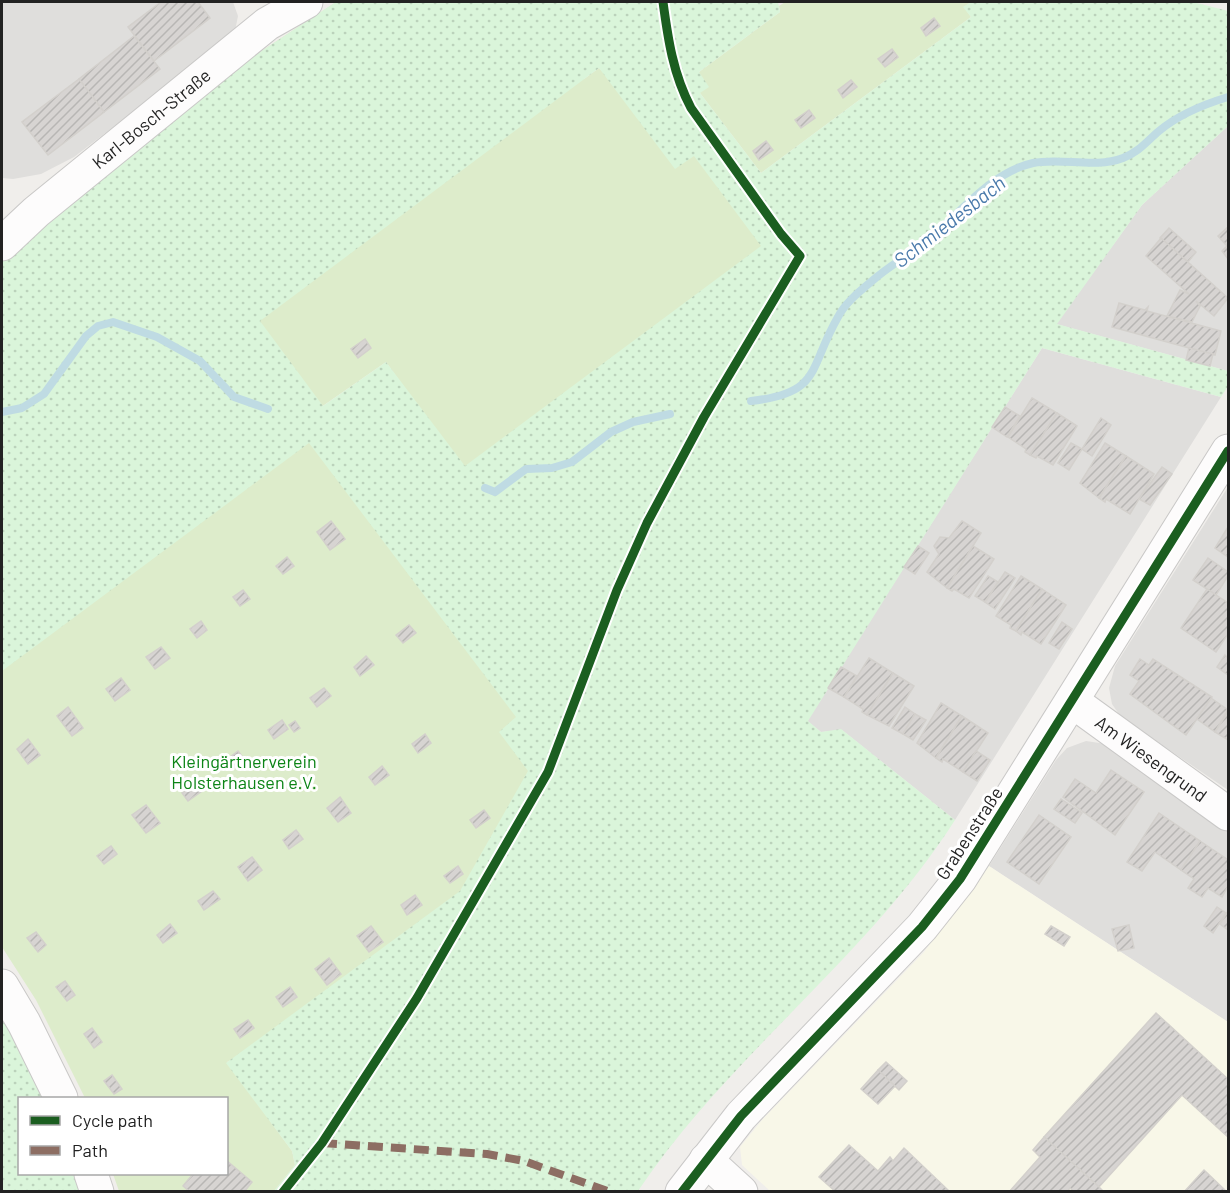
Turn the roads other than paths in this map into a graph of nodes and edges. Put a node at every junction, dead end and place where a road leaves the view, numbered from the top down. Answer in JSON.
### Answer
{"nodes":[{"id":1,"x":306,"y":2,"type":"edge"},
{"id":2,"x":261,"y":13,"type":"edge"},
{"id":3,"x":6,"y":232,"type":"edge"},
{"id":4,"x":1228,"y":451,"type":"edge"},
{"id":5,"x":1072,"y":701,"type":"junction"},
{"id":6,"x":1228,"y":814,"type":"edge"},
{"id":7,"x":2,"y":986,"type":"edge"},
{"id":8,"x":61,"y":1097,"type":"edge"},
{"id":9,"x":706,"y":1161,"type":"junction"},
{"id":10,"x":92,"y":1175,"type":"edge"},
{"id":11,"x":97,"y":1191,"type":"edge"},
{"id":12,"x":682,"y":1191,"type":"edge"},
{"id":13,"x":741,"y":1191,"type":"edge"}],
"edges":[{"from":1,"to":2,"type":"street","name":"Karl-Bosch-Straße"},
{"from":2,"to":3,"type":"street","name":"Karl-Bosch-Straße"},
{"from":4,"to":5,"type":"street","name":"Grabenstraße"},
{"from":5,"to":6,"type":"street","name":"Am Wiesengrund"},
{"from":5,"to":9,"type":"street","name":"Grabenstraße"},
{"from":7,"to":8,"type":"street"},
{"from":9,"to":12,"type":"street","name":"Grabenstraße"},
{"from":9,"to":13,"type":"street"},
{"from":10,"to":11,"type":"street"}]}
